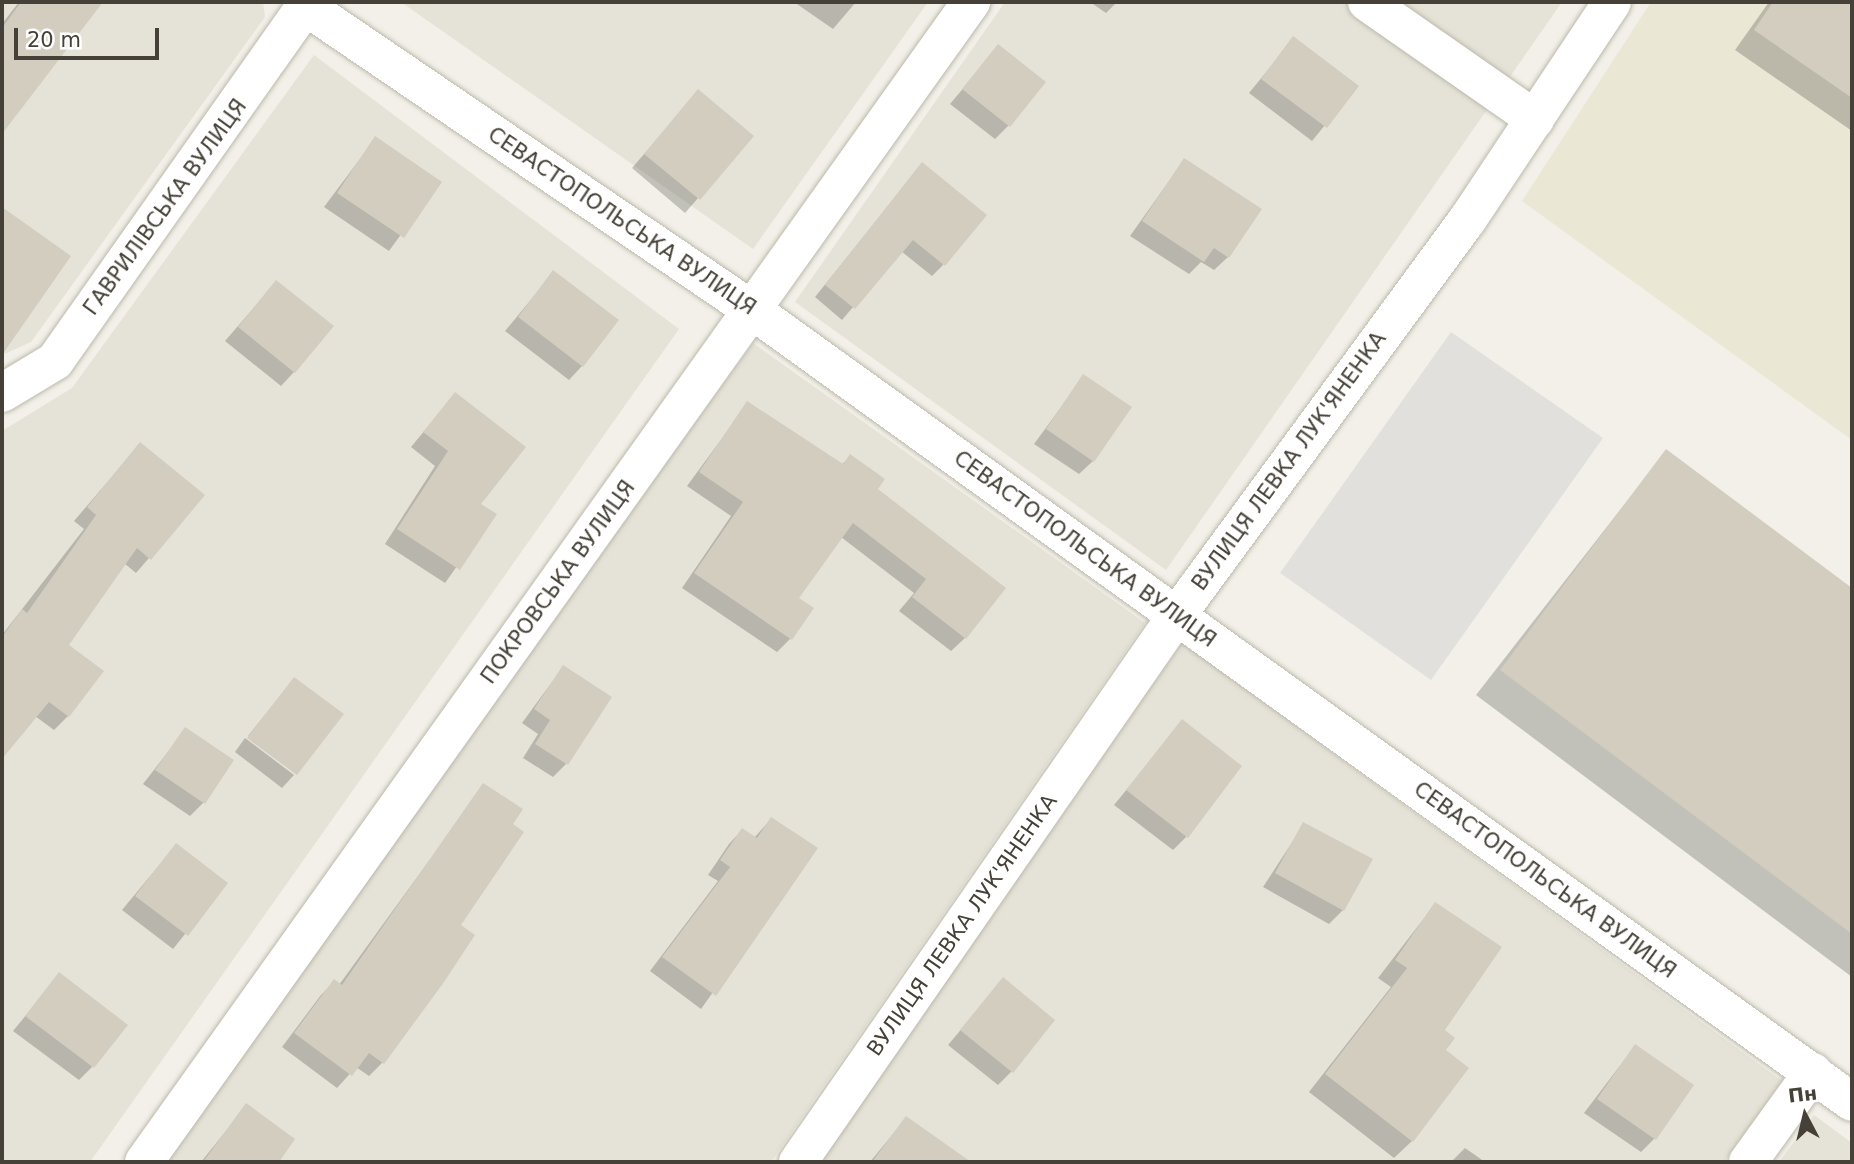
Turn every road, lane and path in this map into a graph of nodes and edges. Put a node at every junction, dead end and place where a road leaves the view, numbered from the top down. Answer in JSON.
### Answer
{"nodes":[{"id":1,"x":971,"y":2,"type":"edge"},
{"id":2,"x":1367,"y":2,"type":"edge"},
{"id":3,"x":1612,"y":2,"type":"edge"},
{"id":4,"x":308,"y":5,"type":"edge"},
{"id":5,"x":1535,"y":119,"type":"junction"},
{"id":6,"x":752,"y":310,"type":"junction"},
{"id":7,"x":2,"y":393,"type":"edge"},
{"id":8,"x":1177,"y":614,"type":"junction"},
{"id":9,"x":1813,"y":1072,"type":"junction"},
{"id":10,"x":1852,"y":1102,"type":"edge"},
{"id":11,"x":144,"y":1162,"type":"edge"},
{"id":12,"x":798,"y":1162,"type":"edge"},
{"id":13,"x":1748,"y":1162,"type":"edge"}],
"edges":[{"from":1,"to":6,"type":"street","name":"ПОКРОВСЬКА ВУЛИЦЯ"},
{"from":2,"to":5,"type":"street"},
{"from":3,"to":5,"type":"street","name":"ВУЛИЦЯ ЛЕВКА ЛУК'ЯНЕНКА"},
{"from":4,"to":6,"type":"street","name":"СЕВАСТОПОЛЬСЬКА ВУЛИЦЯ"},
{"from":4,"to":7,"type":"street","name":"ГАВРИЛІВСЬКА ВУЛИЦЯ"},
{"from":5,"to":8,"type":"street","name":"ВУЛИЦЯ ЛЕВКА ЛУК'ЯНЕНКА"},
{"from":6,"to":8,"type":"street","name":"СЕВАСТОПОЛЬСЬКА ВУЛИЦЯ"},
{"from":6,"to":11,"type":"street","name":"ПОКРОВСЬКА ВУЛИЦЯ"},
{"from":8,"to":9,"type":"street","name":"СЕВАСТОПОЛЬСЬКА ВУЛИЦЯ"},
{"from":8,"to":12,"type":"street","name":"ВУЛИЦЯ ЛЕВКА ЛУК'ЯНЕНКА"},
{"from":9,"to":10,"type":"street","name":"СЕВАСТОПОЛЬСЬКА ВУЛИЦЯ"},
{"from":9,"to":13,"type":"street"}]}
